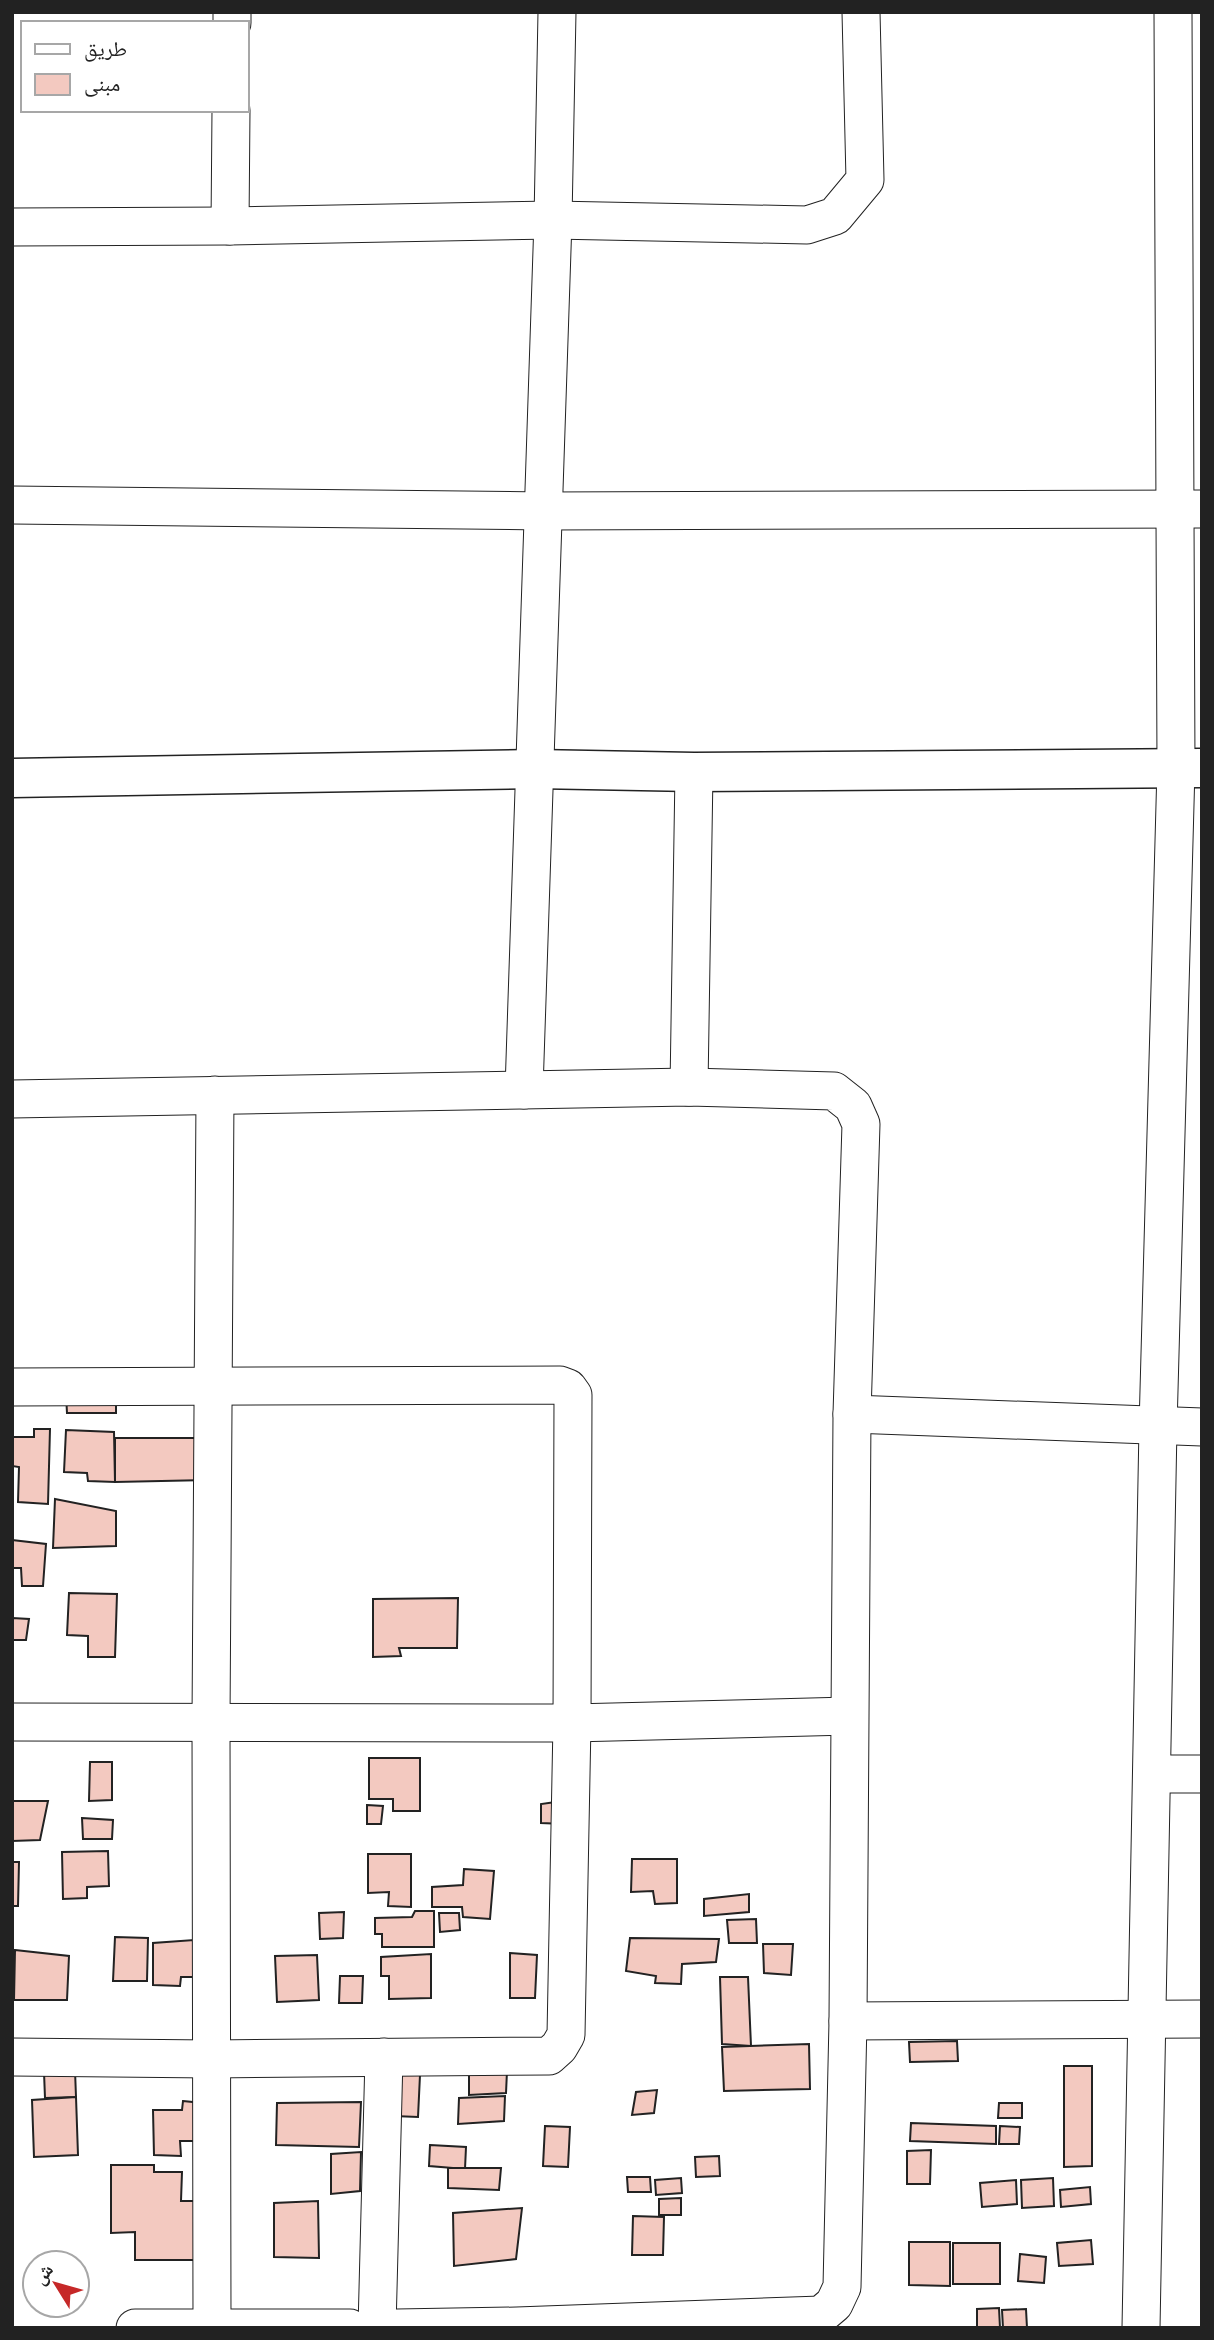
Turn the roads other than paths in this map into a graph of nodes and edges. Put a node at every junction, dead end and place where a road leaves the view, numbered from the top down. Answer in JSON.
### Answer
{"nodes":[{"id":1,"x":557,"y":12,"type":"edge"},
{"id":2,"x":861,"y":12,"type":"edge"},
{"id":3,"x":1173,"y":12,"type":"edge"},
{"id":4,"x":231,"y":112,"type":"edge"},
{"id":5,"x":553,"y":219,"type":"junction"},
{"id":6,"x":230,"y":226,"type":"junction"},
{"id":7,"x":12,"y":227,"type":"edge"},
{"id":8,"x":12,"y":505,"type":"edge"},
{"id":9,"x":1188,"y":509,"type":"edge"},
{"id":10,"x":544,"y":511,"type":"junction"},
{"id":11,"x":1189,"y":768,"type":"edge"},
{"id":12,"x":535,"y":769,"type":"junction"},
{"id":13,"x":694,"y":772,"type":"junction"},
{"id":14,"x":12,"y":778,"type":"edge"},
{"id":15,"x":689,"y":1087,"type":"junction"},
{"id":16,"x":524,"y":1090,"type":"junction"},
{"id":17,"x":215,"y":1095,"type":"junction"},
{"id":18,"x":12,"y":1099,"type":"edge"},
{"id":19,"x":214,"y":1386,"type":"junction"},
{"id":20,"x":12,"y":1387,"type":"edge"},
{"id":21,"x":852,"y":1415,"type":"junction"},
{"id":22,"x":1158,"y":1427,"type":"junction"},
{"id":23,"x":1202,"y":1427,"type":"edge"},
{"id":24,"x":849,"y":1716,"type":"junction"},
{"id":25,"x":12,"y":1722,"type":"edge"},
{"id":26,"x":211,"y":1722,"type":"junction"},
{"id":27,"x":572,"y":1723,"type":"junction"},
{"id":28,"x":1152,"y":1774,"type":"junction"},
{"id":29,"x":1202,"y":1774,"type":"edge"},
{"id":30,"x":1202,"y":2019,"type":"edge"},
{"id":31,"x":1148,"y":2020,"type":"junction"},
{"id":32,"x":848,"y":2021,"type":"junction"},
{"id":33,"x":12,"y":2057,"type":"edge"},
{"id":34,"x":384,"y":2057,"type":"junction"},
{"id":35,"x":211,"y":2059,"type":"junction"},
{"id":36,"x":212,"y":2326,"type":"edge"},
{"id":37,"x":517,"y":2327,"type":"edge"},
{"id":38,"x":135,"y":2328,"type":"edge"},
{"id":39,"x":350,"y":2328,"type":"edge"},
{"id":40,"x":377,"y":2328,"type":"edge"},
{"id":41,"x":397,"y":2328,"type":"edge"},
{"id":42,"x":1141,"y":2328,"type":"edge"}],
"edges":[{"from":1,"to":5,"type":"street"},
{"from":2,"to":5,"type":"street"},
{"from":3,"to":9,"type":"street"},
{"from":4,"to":6,"type":"street"},
{"from":5,"to":6,"type":"street"},
{"from":5,"to":10,"type":"street"},
{"from":6,"to":7,"type":"street"},
{"from":8,"to":10,"type":"street"},
{"from":9,"to":10,"type":"street"},
{"from":9,"to":11,"type":"street"},
{"from":10,"to":12,"type":"street"},
{"from":11,"to":13,"type":"street"},
{"from":11,"to":22,"type":"street"},
{"from":12,"to":13,"type":"street"},
{"from":12,"to":14,"type":"street"},
{"from":12,"to":16,"type":"street"},
{"from":13,"to":15,"type":"street"},
{"from":15,"to":16,"type":"street"},
{"from":15,"to":21,"type":"street"},
{"from":16,"to":17,"type":"street"},
{"from":17,"to":18,"type":"street"},
{"from":17,"to":19,"type":"street"},
{"from":19,"to":20,"type":"street"},
{"from":19,"to":26,"type":"street"},
{"from":19,"to":27,"type":"street"},
{"from":21,"to":22,"type":"street"},
{"from":21,"to":24,"type":"street"},
{"from":22,"to":23,"type":"street"},
{"from":22,"to":28,"type":"street"},
{"from":24,"to":27,"type":"street"},
{"from":24,"to":32,"type":"street"},
{"from":25,"to":26,"type":"street"},
{"from":26,"to":27,"type":"street"},
{"from":26,"to":35,"type":"street"},
{"from":27,"to":34,"type":"street"},
{"from":28,"to":29,"type":"street"},
{"from":28,"to":31,"type":"street"},
{"from":30,"to":31,"type":"street"},
{"from":31,"to":32,"type":"street"},
{"from":31,"to":42,"type":"street"},
{"from":32,"to":37,"type":"street"},
{"from":33,"to":35,"type":"street"},
{"from":34,"to":35,"type":"street"},
{"from":34,"to":40,"type":"street"},
{"from":35,"to":36,"type":"street"},
{"from":36,"to":38,"type":"street"},
{"from":36,"to":39,"type":"street"},
{"from":37,"to":41,"type":"street"}]}
